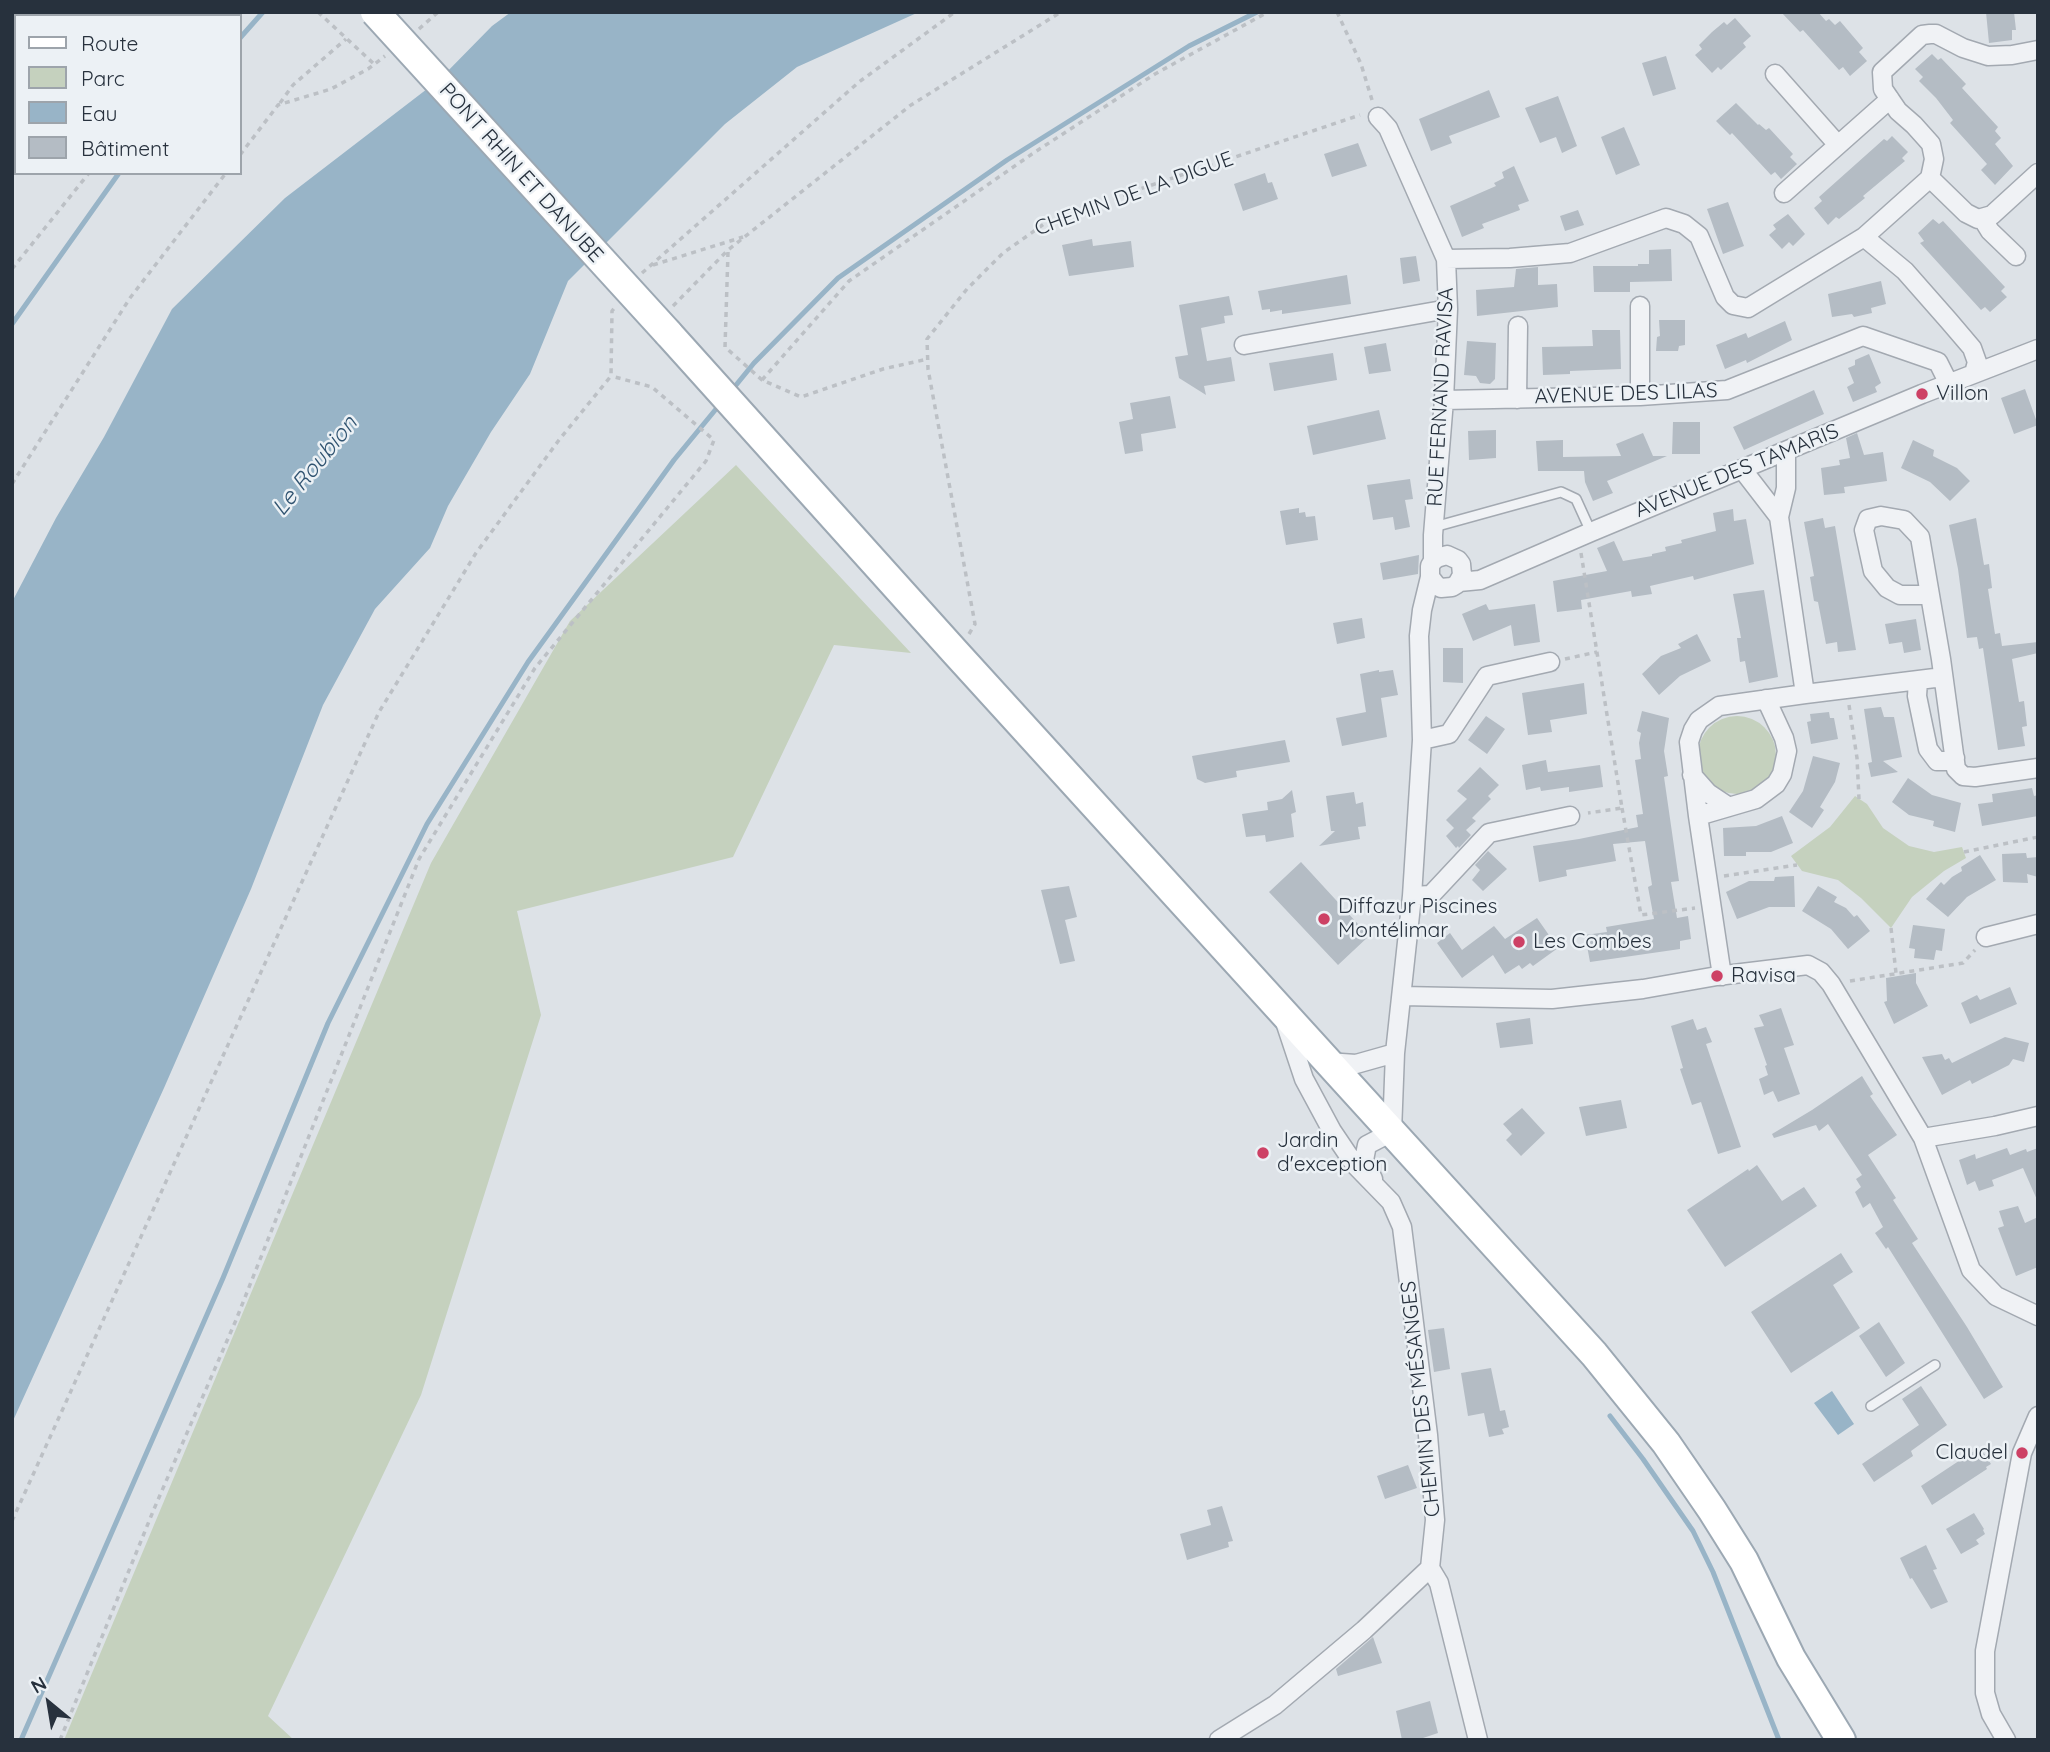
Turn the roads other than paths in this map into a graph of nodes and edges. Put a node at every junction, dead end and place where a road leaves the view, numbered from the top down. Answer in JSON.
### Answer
{"nodes":[{"id":1,"x":375,"y":12,"type":"edge"},
{"id":2,"x":2038,"y":50,"type":"edge"},
{"id":3,"x":1775,"y":74,"type":"dead end"},
{"id":4,"x":1889,"y":99,"type":"junction"},
{"id":5,"x":1378,"y":117,"type":"road end"},
{"id":6,"x":1838,"y":145,"type":"junction"},
{"id":7,"x":2038,"y":173,"type":"edge"},
{"id":8,"x":1930,"y":178,"type":"junction"},
{"id":9,"x":1784,"y":193,"type":"dead end"},
{"id":10,"x":1982,"y":218,"type":"junction"},
{"id":11,"x":1864,"y":237,"type":"junction"},
{"id":12,"x":2016,"y":256,"type":"dead end"},
{"id":13,"x":1446,"y":260,"type":"junction"},
{"id":14,"x":1640,"y":306,"type":"dead end"},
{"id":15,"x":1448,"y":309,"type":"junction"},
{"id":16,"x":1518,"y":326,"type":"dead end"},
{"id":17,"x":1244,"y":345,"type":"dead end"},
{"id":18,"x":2038,"y":349,"type":"edge"},
{"id":19,"x":1974,"y":373,"type":"junction"},
{"id":20,"x":1950,"y":384,"type":"junction"},
{"id":21,"x":1640,"y":396,"type":"junction"},
{"id":22,"x":1517,"y":398,"type":"junction"},
{"id":23,"x":1444,"y":400,"type":"junction"},
{"id":24,"x":1786,"y":451,"type":"junction"},
{"id":25,"x":1742,"y":470,"type":"junction"},
{"id":26,"x":1779,"y":517,"type":"junction"},
{"id":27,"x":1433,"y":531,"type":"junction"},
{"id":28,"x":1585,"y":534,"type":"junction"},
{"id":29,"x":1446,"y":571,"type":"junction"},
{"id":30,"x":1929,"y":595,"type":"junction"},
{"id":31,"x":1550,"y":662,"type":"road end"},
{"id":32,"x":1942,"y":677,"type":"junction"},
{"id":33,"x":1918,"y":681,"type":"junction"},
{"id":34,"x":1805,"y":694,"type":"junction"},
{"id":35,"x":1766,"y":699,"type":"junction"},
{"id":36,"x":1422,"y":740,"type":"junction"},
{"id":37,"x":1955,"y":758,"type":"junction"},
{"id":38,"x":2038,"y":768,"type":"edge"},
{"id":39,"x":1692,"y":775,"type":"junction"},
{"id":40,"x":1729,"y":807,"type":"junction"},
{"id":41,"x":1570,"y":816,"type":"road end"},
{"id":42,"x":1698,"y":816,"type":"junction"},
{"id":43,"x":1412,"y":896,"type":"junction"},
{"id":44,"x":2038,"y":924,"type":"edge"},
{"id":45,"x":1986,"y":937,"type":"road end"},
{"id":46,"x":1722,"y":975,"type":"junction"},
{"id":47,"x":1402,"y":996,"type":"junction"},
{"id":48,"x":1282,"y":1012,"type":"junction"},
{"id":49,"x":1395,"y":1053,"type":"junction"},
{"id":50,"x":1327,"y":1062,"type":"junction"},
{"id":51,"x":2038,"y":1116,"type":"edge"},
{"id":52,"x":1392,"y":1132,"type":"junction"},
{"id":53,"x":1923,"y":1138,"type":"junction"},
{"id":54,"x":1376,"y":1185,"type":"junction"},
{"id":55,"x":2038,"y":1316,"type":"edge"},
{"id":56,"x":1935,"y":1366,"type":"dead end"},
{"id":57,"x":1871,"y":1406,"type":"dead end"},
{"id":58,"x":2038,"y":1416,"type":"edge"},
{"id":59,"x":1430,"y":1568,"type":"junction"},
{"id":60,"x":1791,"y":1658,"type":"junction"},
{"id":61,"x":1219,"y":1740,"type":"edge"},
{"id":62,"x":1478,"y":1740,"type":"edge"},
{"id":63,"x":1820,"y":1740,"type":"edge"},
{"id":64,"x":1841,"y":1740,"type":"edge"},
{"id":65,"x":2006,"y":1740,"type":"edge"}],
"edges":[{"from":1,"to":48,"type":"main road","name":"PONT RHIN ET DANUBE","bridge":true},
{"from":2,"to":4,"type":"street"},
{"from":3,"to":6,"type":"street"},
{"from":4,"to":6,"type":"street"},
{"from":4,"to":8,"type":"street"},
{"from":5,"to":13,"type":"street"},
{"from":6,"to":9,"type":"street"},
{"from":7,"to":10,"type":"street"},
{"from":8,"to":10,"type":"street"},
{"from":8,"to":11,"type":"street"},
{"from":10,"to":12,"type":"street"},
{"from":11,"to":13,"type":"street"},
{"from":11,"to":19,"type":"street"},
{"from":13,"to":15,"type":"street","name":"RUE FERNAND RAVISA"},
{"from":14,"to":21,"type":"street"},
{"from":15,"to":17,"type":"street"},
{"from":15,"to":23,"type":"street","name":"RUE FERNAND RAVISA"},
{"from":16,"to":22,"type":"street"},
{"from":18,"to":19,"type":"street","name":"AVENUE DES TAMARIS"},
{"from":19,"to":20,"type":"street","name":"AVENUE DES TAMARIS"},
{"from":20,"to":21,"type":"street","name":"AVENUE DES LILAS"},
{"from":20,"to":24,"type":"street","name":"AVENUE DES TAMARIS"},
{"from":21,"to":22,"type":"street","name":"AVENUE DES LILAS"},
{"from":22,"to":23,"type":"street","name":"AVENUE DES LILAS"},
{"from":23,"to":27,"type":"street","name":"RUE FERNAND RAVISA"},
{"from":24,"to":25,"type":"street","name":"AVENUE DES TAMARIS"},
{"from":24,"to":26,"type":"street"},
{"from":25,"to":26,"type":"street"},
{"from":25,"to":28,"type":"street","name":"AVENUE DES TAMARIS"},
{"from":26,"to":34,"type":"street"},
{"from":27,"to":28,"type":"lane"},
{"from":27,"to":29,"type":"street","name":"RUE FERNAND RAVISA"},
{"from":28,"to":29,"type":"street","name":"AVENUE DES TAMARIS"},
{"from":29,"to":36,"type":"street"},
{"from":30,"to":30,"type":"street"},
{"from":30,"to":32,"type":"street"},
{"from":31,"to":36,"type":"street"},
{"from":32,"to":33,"type":"street"},
{"from":32,"to":37,"type":"street"},
{"from":33,"to":34,"type":"street"},
{"from":33,"to":37,"type":"street"},
{"from":34,"to":35,"type":"street"},
{"from":35,"to":39,"type":"street"},
{"from":35,"to":40,"type":"street"},
{"from":36,"to":43,"type":"street"},
{"from":37,"to":38,"type":"street"},
{"from":39,"to":40,"type":"street"},
{"from":39,"to":42,"type":"street"},
{"from":40,"to":42,"type":"street"},
{"from":41,"to":43,"type":"street"},
{"from":42,"to":46,"type":"street"},
{"from":43,"to":47,"type":"street"},
{"from":44,"to":45,"type":"street"},
{"from":46,"to":47,"type":"street"},
{"from":46,"to":53,"type":"street"},
{"from":47,"to":49,"type":"street"},
{"from":48,"to":50,"type":"main road","name":"PONT RHIN ET DANUBE"},
{"from":48,"to":54,"type":"street","name":"CHEMIN DES MÉSANGES"},
{"from":49,"to":50,"type":"street"},
{"from":49,"to":52,"type":"street"},
{"from":50,"to":52,"type":"main road","name":"PONT RHIN ET DANUBE"},
{"from":51,"to":53,"type":"street"},
{"from":52,"to":54,"type":"street","name":"CHEMIN DES MÉSANGES"},
{"from":52,"to":60,"type":"main road","name":"PONT RHIN ET DANUBE"},
{"from":53,"to":55,"type":"street"},
{"from":54,"to":59,"type":"street","name":"CHEMIN DES MÉSANGES"},
{"from":56,"to":57,"type":"lane"},
{"from":58,"to":65,"type":"street"},
{"from":59,"to":61,"type":"street"},
{"from":59,"to":62,"type":"street","name":"CHEMIN DES MÉSANGES"},
{"from":60,"to":63,"type":"main road"},
{"from":60,"to":64,"type":"main road"}]}
